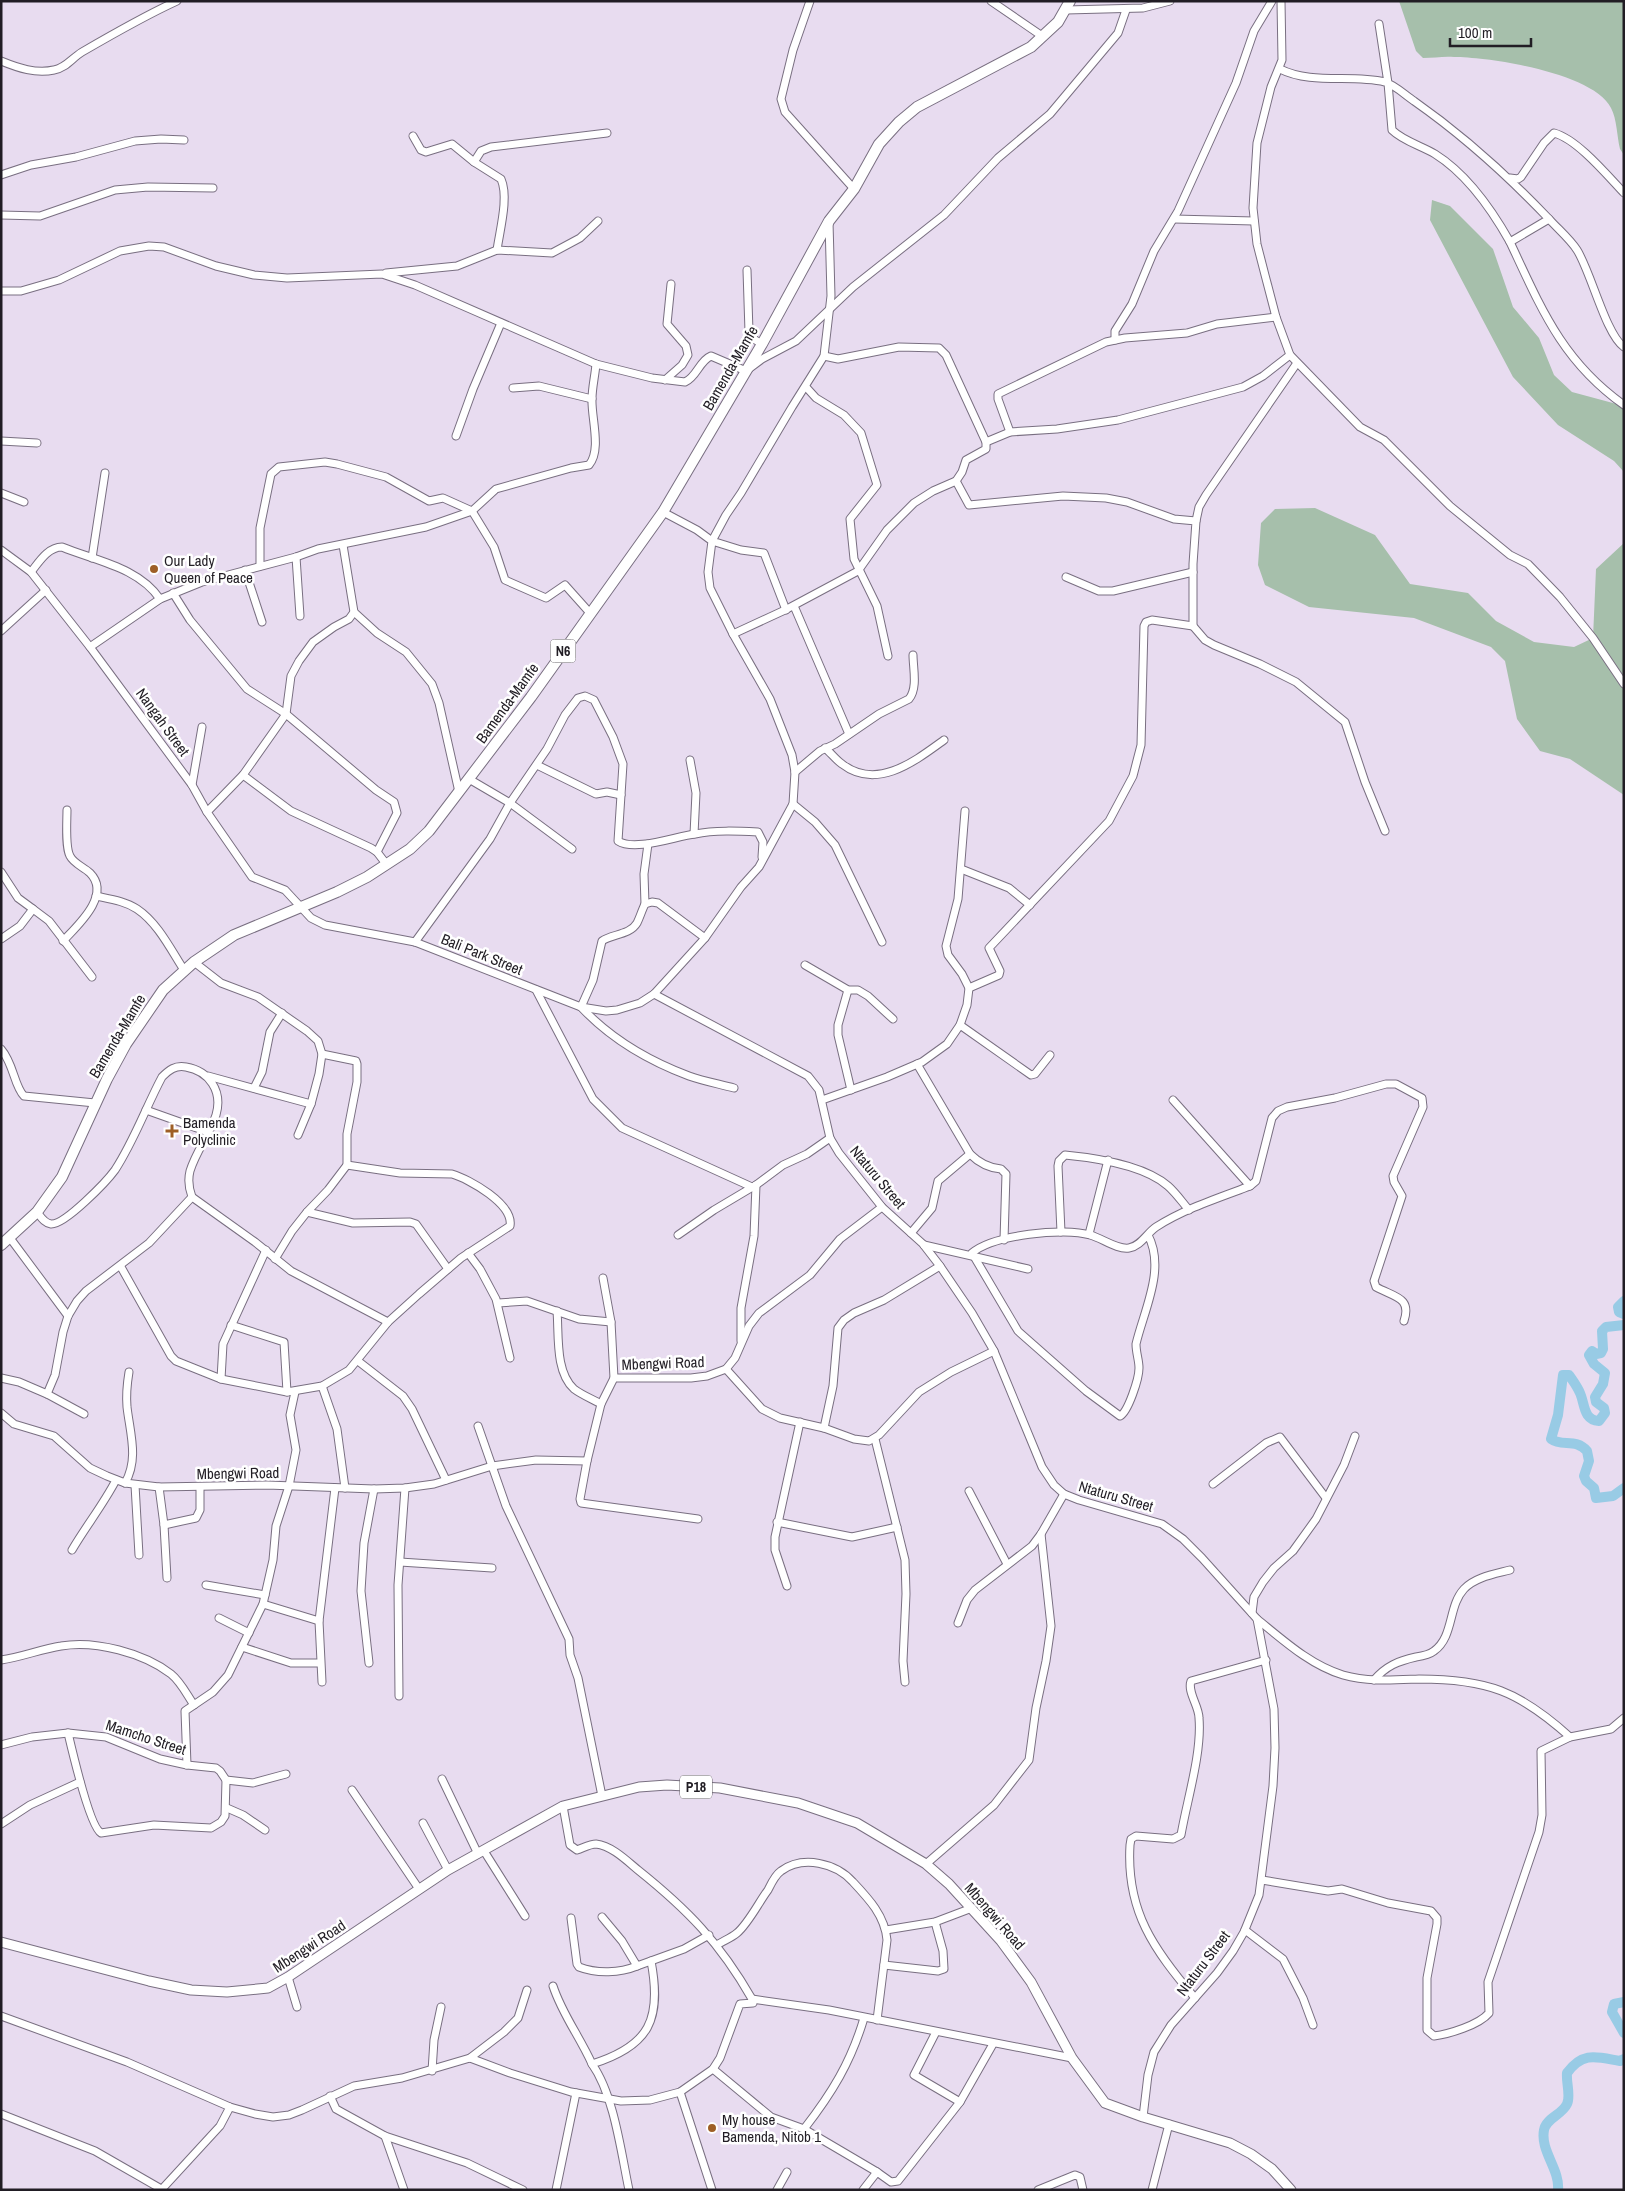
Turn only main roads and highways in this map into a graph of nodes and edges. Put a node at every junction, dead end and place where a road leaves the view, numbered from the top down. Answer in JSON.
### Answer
{"nodes":[{"id":1,"x":1068,"y":6,"type":"edge"},
{"id":2,"x":1,"y":1245,"type":"edge"},
{"id":3,"x":1,"y":1942,"type":"edge"},
{"id":4,"x":1291,"y":2190,"type":"edge"}],
"edges":[{"from":1,"to":2,"type":"highway","name":"Bamenda-Mamfe","number":"N6"},
{"from":3,"to":4,"type":"main road","name":"Mbengwi Road","number":"P18"}]}
